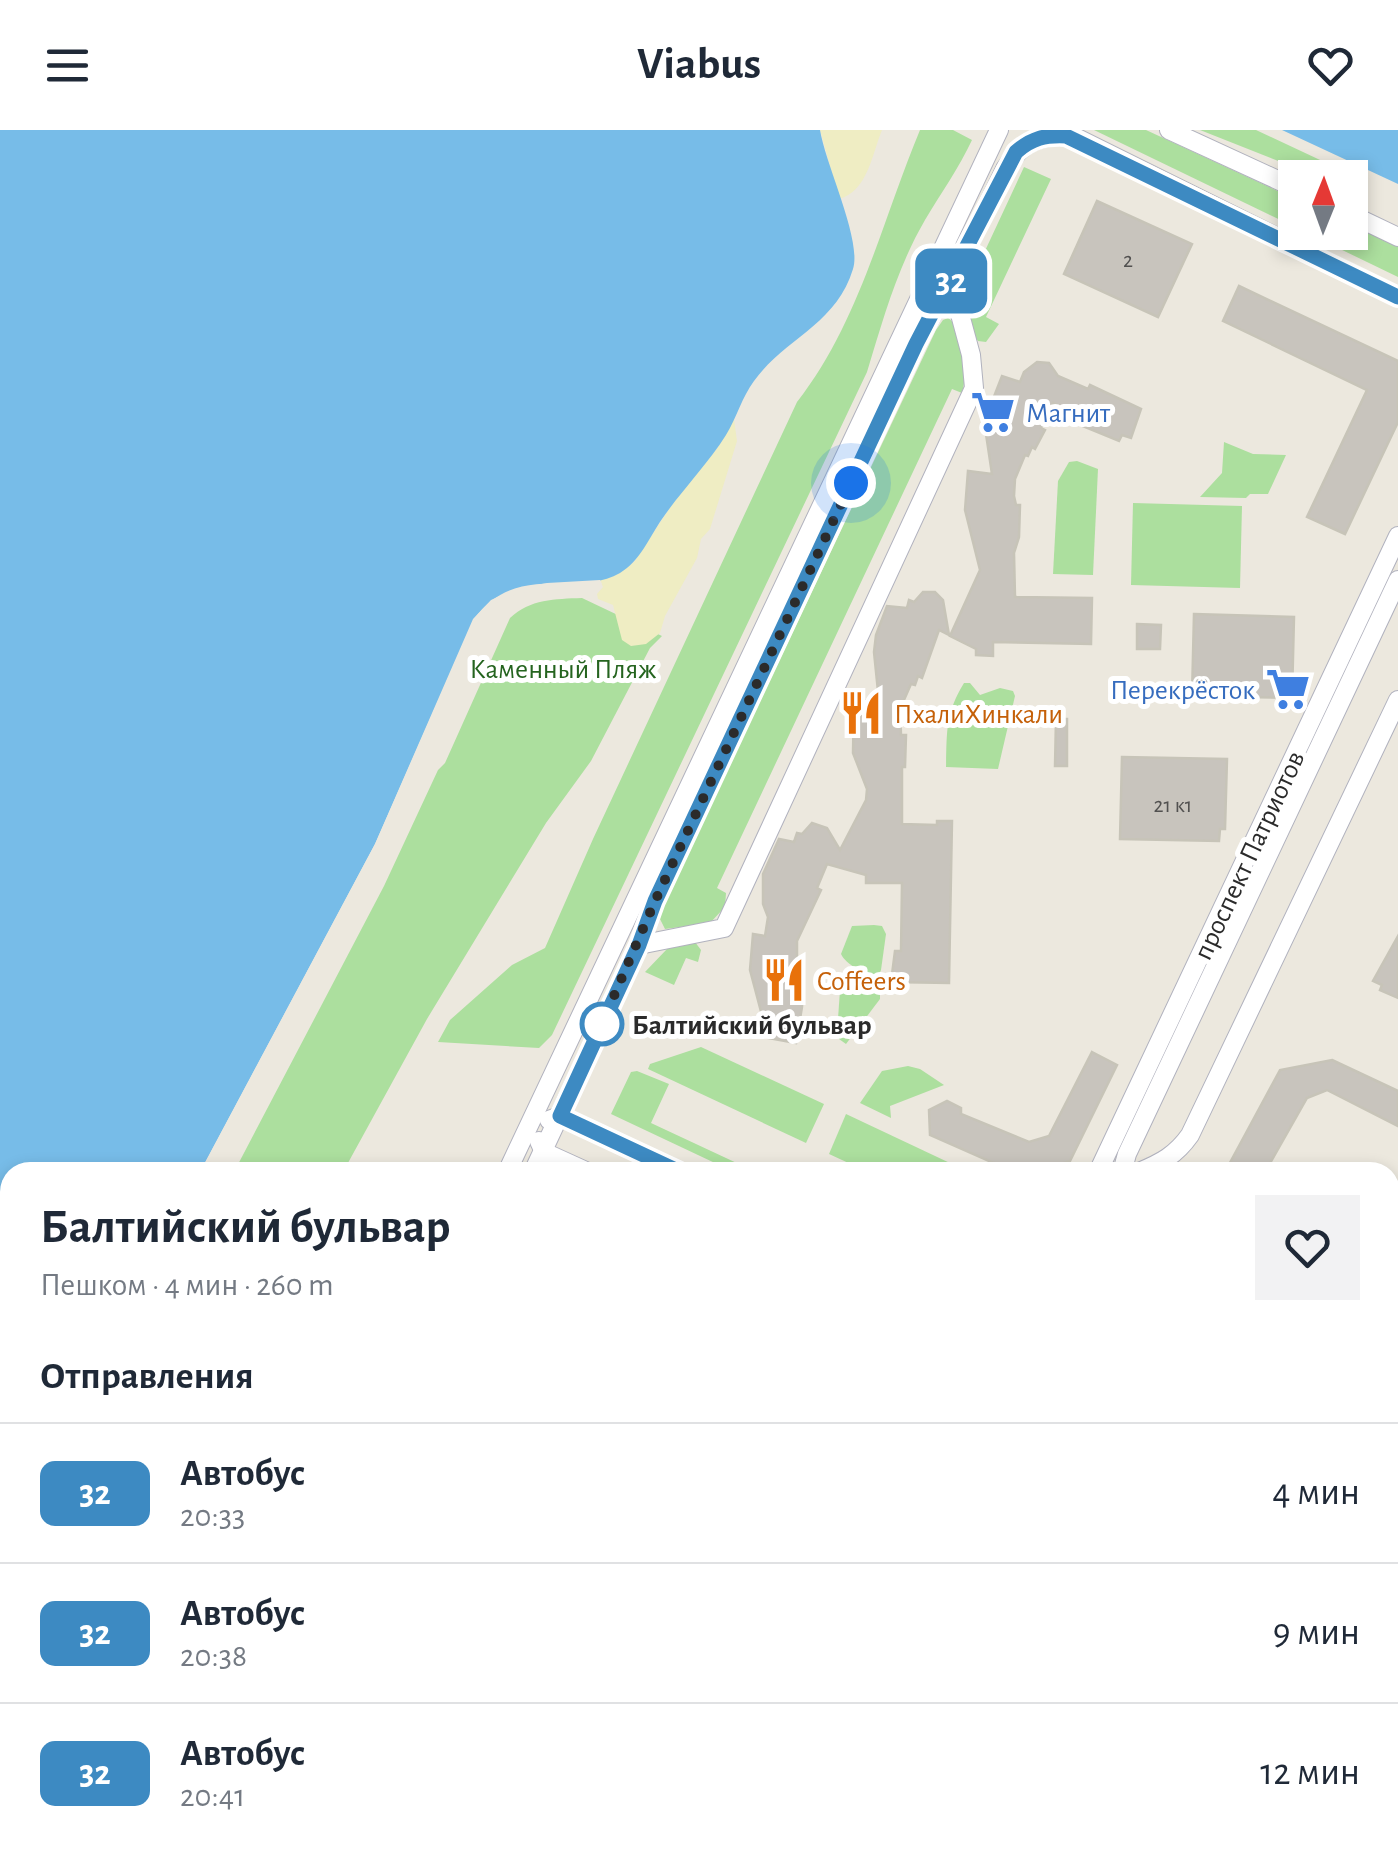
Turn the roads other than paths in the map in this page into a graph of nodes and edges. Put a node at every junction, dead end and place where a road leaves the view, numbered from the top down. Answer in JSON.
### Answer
{"nodes":[{"id":1,"x":1000,"y":130,"type":"edge"},
{"id":2,"x":1169,"y":130,"type":"edge"},
{"id":3,"x":1063,"y":133,"type":"edge"},
{"id":4,"x":1278,"y":180,"type":"edge"},
{"id":5,"x":1368,"y":222,"type":"edge"},
{"id":6,"x":1398,"y":236,"type":"edge"},
{"id":7,"x":951,"y":281,"type":"junction"},
{"id":8,"x":1398,"y":296,"type":"edge"},
{"id":9,"x":1398,"y":536,"type":"edge"},
{"id":10,"x":1398,"y":580,"type":"edge"},
{"id":11,"x":1398,"y":700,"type":"edge"},
{"id":12,"x":639,"y":945,"type":"junction"},
{"id":13,"x":560,"y":1116,"type":"junction"},
{"id":14,"x":531,"y":1124,"type":"junction"},
{"id":15,"x":544,"y":1152,"type":"junction"},
{"id":16,"x":511,"y":1162,"type":"edge"},
{"id":17,"x":539,"y":1162,"type":"edge"},
{"id":18,"x":566,"y":1162,"type":"edge"},
{"id":19,"x":659,"y":1162,"type":"edge"},
{"id":20,"x":1103,"y":1162,"type":"edge"},
{"id":21,"x":1125,"y":1162,"type":"edge"},
{"id":22,"x":1163,"y":1162,"type":"edge"}],
"edges":[{"from":1,"to":14,"type":"street"},
{"from":2,"to":4,"type":"street"},
{"from":3,"to":7,"type":"street"},
{"from":3,"to":8,"type":"street"},
{"from":5,"to":6,"type":"street"},
{"from":7,"to":12,"type":"street"},
{"from":7,"to":12,"type":"street"},
{"from":9,"to":20,"type":"street","name":"проспект Патриотов"},
{"from":10,"to":21,"type":"street","name":"проспект Патриотов"},
{"from":11,"to":22,"type":"street"},
{"from":12,"to":13,"type":"street"},
{"from":13,"to":14,"type":"street"},
{"from":13,"to":15,"type":"street"},
{"from":13,"to":19,"type":"street"},
{"from":14,"to":15,"type":"street"},
{"from":14,"to":16,"type":"street"},
{"from":15,"to":17,"type":"street"},
{"from":15,"to":18,"type":"street"}]}
